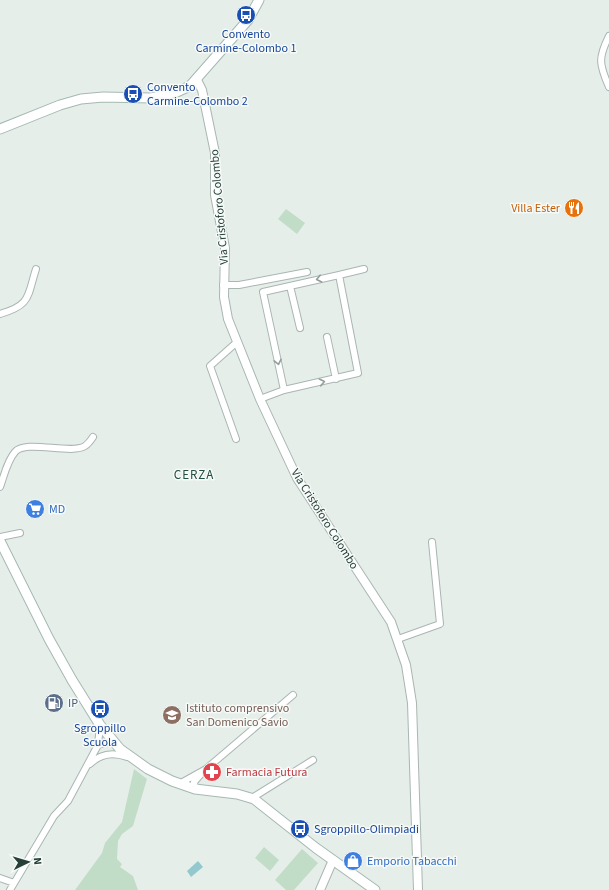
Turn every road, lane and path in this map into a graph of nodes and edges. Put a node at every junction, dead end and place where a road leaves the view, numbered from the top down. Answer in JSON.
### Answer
{"nodes":[{"id":1,"x":259,"y":0,"type":"edge"},
{"id":2,"x":609,"y":36,"type":"edge"},
{"id":3,"x":197,"y":80,"type":"junction"},
{"id":4,"x":609,"y":87,"type":"edge"},
{"id":5,"x":0,"y":129,"type":"edge"},
{"id":6,"x":36,"y":268,"type":"dead end"},
{"id":7,"x":364,"y":269,"type":"dead end"},
{"id":8,"x":307,"y":272,"type":"dead end"},
{"id":9,"x":339,"y":274,"type":"junction"},
{"id":10,"x":223,"y":285,"type":"junction"},
{"id":11,"x":290,"y":286,"type":"junction"},
{"id":12,"x":0,"y":314,"type":"edge"},
{"id":13,"x":300,"y":328,"type":"dead end"},
{"id":14,"x":327,"y":337,"type":"dead end"},
{"id":15,"x":237,"y":342,"type":"junction"},
{"id":16,"x":336,"y":379,"type":"junction"},
{"id":17,"x":284,"y":390,"type":"junction"},
{"id":18,"x":260,"y":399,"type":"junction"},
{"id":19,"x":93,"y":437,"type":"dead end"},
{"id":20,"x":236,"y":439,"type":"dead end"},
{"id":21,"x":0,"y":487,"type":"edge"},
{"id":22,"x":20,"y":533,"type":"dead end"},
{"id":23,"x":0,"y":537,"type":"edge"},
{"id":24,"x":0,"y":541,"type":"edge"},
{"id":25,"x":432,"y":542,"type":"dead end"},
{"id":26,"x":398,"y":639,"type":"junction"},
{"id":27,"x":293,"y":695,"type":"dead end"},
{"id":28,"x":100,"y":725,"type":"junction"},
{"id":29,"x":112,"y":741,"type":"junction"},
{"id":30,"x":98,"y":745,"type":"junction"},
{"id":31,"x":106,"y":754,"type":"junction"},
{"id":32,"x":132,"y":759,"type":"junction"},
{"id":33,"x":313,"y":760,"type":"dead end"},
{"id":34,"x":86,"y":768,"type":"junction"},
{"id":35,"x":206,"y":769,"type":"junction"},
{"id":36,"x":179,"y":784,"type":"junction"},
{"id":37,"x":195,"y":789,"type":"junction"},
{"id":38,"x":252,"y":798,"type":"junction"},
{"id":39,"x":333,"y":860,"type":"junction"},
{"id":40,"x":0,"y":878,"type":"edge"},
{"id":41,"x":14,"y":884,"type":"junction"},
{"id":42,"x":10,"y":890,"type":"edge"},
{"id":43,"x":320,"y":890,"type":"edge"},
{"id":44,"x":375,"y":890,"type":"edge"},
{"id":45,"x":418,"y":890,"type":"edge"}],
"edges":[{"from":1,"to":3,"type":"main road"},
{"from":2,"to":4,"type":"street"},
{"from":3,"to":5,"type":"main road"},
{"from":3,"to":10,"type":"street","name":"Via Cristoforo Colombo"},
{"from":6,"to":12,"type":"street"},
{"from":7,"to":9,"type":"street"},
{"from":8,"to":10,"type":"street"},
{"from":9,"to":11,"type":"street","one_way":true},
{"from":9,"to":16,"type":"street"},
{"from":10,"to":15,"type":"street","name":"Via Cristoforo Colombo"},
{"from":11,"to":13,"type":"street"},
{"from":11,"to":17,"type":"street","one_way":true},
{"from":14,"to":16,"type":"street"},
{"from":15,"to":18,"type":"street","name":"Via Cristoforo Colombo"},
{"from":15,"to":20,"type":"street"},
{"from":17,"to":16,"type":"street","one_way":true},
{"from":17,"to":18,"type":"street"},
{"from":18,"to":26,"type":"street","name":"Via Cristoforo Colombo"},
{"from":19,"to":21,"type":"street"},
{"from":22,"to":23,"type":"street"},
{"from":24,"to":28,"type":"main road"},
{"from":25,"to":26,"type":"street"},
{"from":26,"to":45,"type":"street","name":"Via Cristoforo Colombo"},
{"from":27,"to":35,"type":"street"},
{"from":28,"to":29,"type":"main road"},
{"from":28,"to":30,"type":"street"},
{"from":29,"to":30,"type":"street"},
{"from":29,"to":31,"type":"street"},
{"from":29,"to":32,"type":"main road"},
{"from":30,"to":34,"type":"street"},
{"from":31,"to":32,"type":"street"},
{"from":31,"to":34,"type":"street"},
{"from":32,"to":36,"type":"main road"},
{"from":33,"to":38,"type":"street"},
{"from":34,"to":41,"type":"street"},
{"from":35,"to":36,"type":"street"},
{"from":35,"to":37,"type":"street"},
{"from":36,"to":37,"type":"main road"},
{"from":37,"to":38,"type":"main road"},
{"from":38,"to":39,"type":"main road"},
{"from":39,"to":43,"type":"street"},
{"from":39,"to":44,"type":"main road"},
{"from":40,"to":41,"type":"street"},
{"from":41,"to":42,"type":"street"}]}
